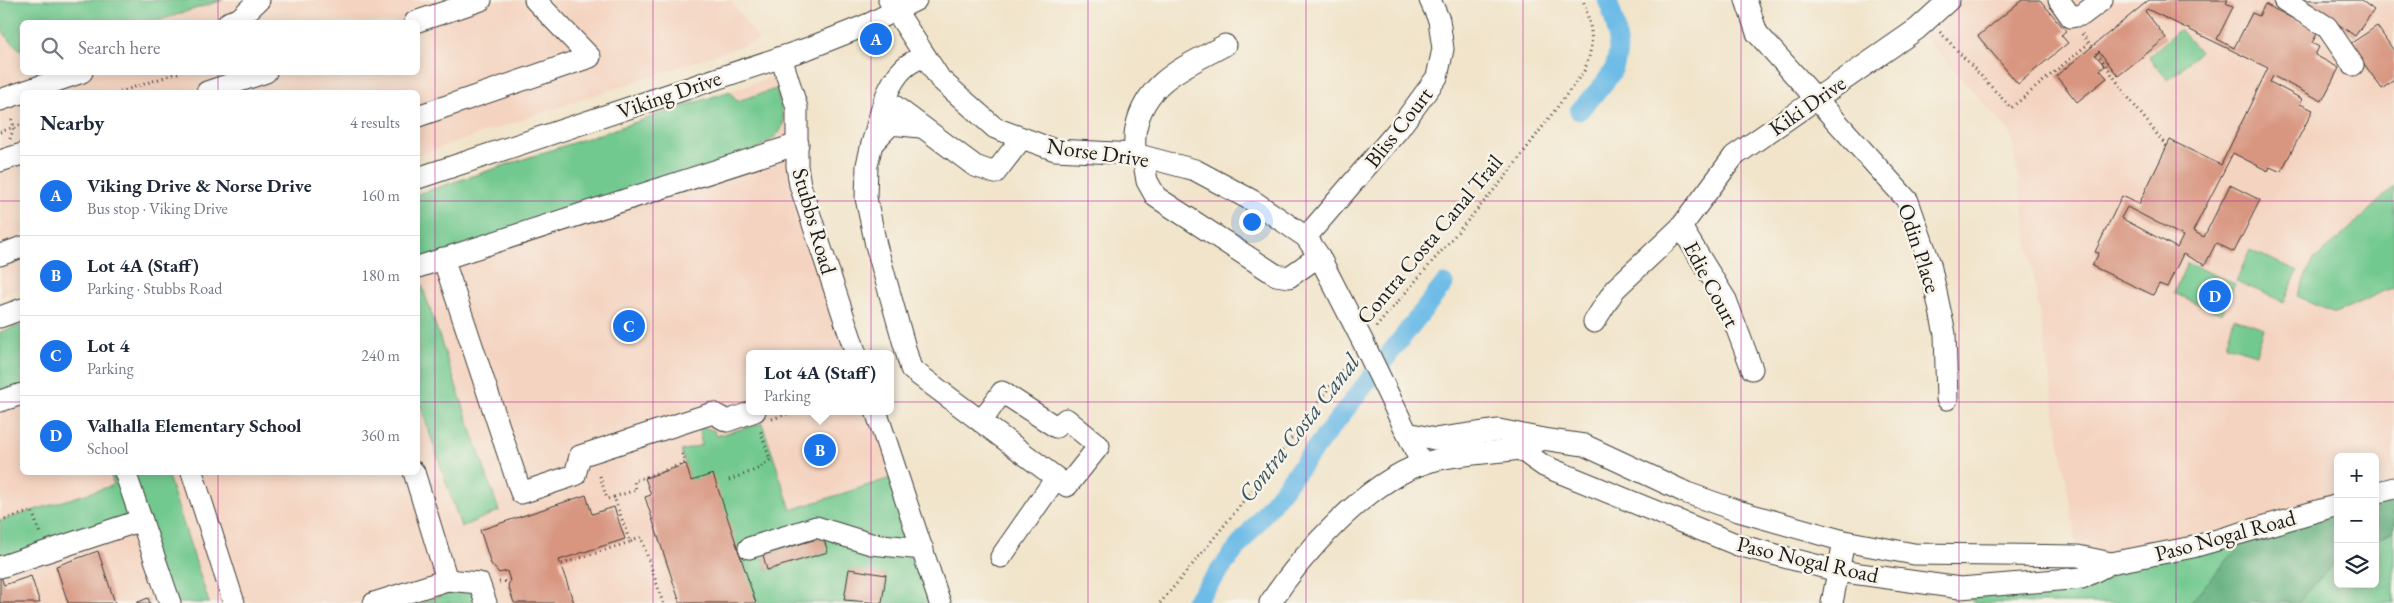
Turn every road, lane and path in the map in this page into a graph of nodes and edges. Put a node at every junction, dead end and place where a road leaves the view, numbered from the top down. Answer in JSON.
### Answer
{"nodes":[{"id":1,"x":259,"y":0,"type":"edge"},
{"id":2,"x":481,"y":0,"type":"edge"},
{"id":3,"x":535,"y":0,"type":"edge"},
{"id":4,"x":916,"y":0,"type":"edge"},
{"id":5,"x":1430,"y":0,"type":"edge"},
{"id":6,"x":1583,"y":0,"type":"edge"},
{"id":7,"x":1746,"y":0,"type":"edge"},
{"id":8,"x":1950,"y":0,"type":"edge"},
{"id":9,"x":2059,"y":0,"type":"edge"},
{"id":10,"x":2102,"y":0,"type":"edge"},
{"id":11,"x":2284,"y":0,"type":"edge"},
{"id":12,"x":893,"y":6,"type":"edge"},
{"id":13,"x":1928,"y":19,"type":"junction"},
{"id":14,"x":236,"y":20,"type":"edge"},
{"id":15,"x":420,"y":20,"type":"edge"},
{"id":16,"x":2088,"y":44,"type":"dead end"},
{"id":17,"x":1225,"y":45,"type":"dead end"},
{"id":18,"x":2097,"y":53,"type":"dead end"},
{"id":19,"x":925,"y":56,"type":"junction"},
{"id":20,"x":781,"y":57,"type":"junction"},
{"id":21,"x":2353,"y":65,"type":"dead end"},
{"id":22,"x":73,"y":75,"type":"edge"},
{"id":23,"x":171,"y":75,"type":"edge"},
{"id":24,"x":257,"y":75,"type":"edge"},
{"id":25,"x":29,"y":90,"type":"edge"},
{"id":26,"x":126,"y":90,"type":"edge"},
{"id":27,"x":213,"y":90,"type":"edge"},
{"id":28,"x":20,"y":93,"type":"edge"},
{"id":29,"x":1817,"y":98,"type":"junction"},
{"id":30,"x":885,"y":99,"type":"junction"},
{"id":31,"x":0,"y":100,"type":"edge"},
{"id":32,"x":420,"y":115,"type":"edge"},
{"id":33,"x":20,"y":125,"type":"edge"},
{"id":34,"x":921,"y":128,"type":"junction"},
{"id":35,"x":0,"y":132,"type":"edge"},
{"id":36,"x":1022,"y":138,"type":"junction"},
{"id":37,"x":798,"y":144,"type":"junction"},
{"id":38,"x":872,"y":144,"type":"junction"},
{"id":39,"x":2167,"y":147,"type":"dead end"},
{"id":40,"x":20,"y":155,"type":"edge"},
{"id":41,"x":1139,"y":156,"type":"junction"},
{"id":42,"x":0,"y":162,"type":"edge"},
{"id":43,"x":420,"y":177,"type":"edge"},
{"id":44,"x":1680,"y":227,"type":"junction"},
{"id":45,"x":1306,"y":237,"type":"junction"},
{"id":46,"x":20,"y":248,"type":"edge"},
{"id":47,"x":0,"y":255,"type":"edge"},
{"id":48,"x":1319,"y":256,"type":"junction"},
{"id":49,"x":443,"y":258,"type":"junction"},
{"id":50,"x":420,"y":265,"type":"edge"},
{"id":51,"x":1594,"y":322,"type":"dead end"},
{"id":52,"x":1366,"y":348,"type":"junction"},
{"id":53,"x":855,"y":350,"type":"edge"},
{"id":54,"x":1752,"y":370,"type":"dead end"},
{"id":55,"x":20,"y":395,"type":"edge"},
{"id":56,"x":1947,"y":400,"type":"dead end"},
{"id":57,"x":0,"y":402,"type":"edge"},
{"id":58,"x":877,"y":415,"type":"edge"},
{"id":59,"x":757,"y":418,"type":"edge"},
{"id":60,"x":981,"y":422,"type":"junction"},
{"id":61,"x":1407,"y":433,"type":"junction"},
{"id":62,"x":1543,"y":439,"type":"junction"},
{"id":63,"x":1520,"y":449,"type":"junction"},
{"id":64,"x":681,"y":451,"type":"dead end"},
{"id":65,"x":1422,"y":464,"type":"junction"},
{"id":66,"x":126,"y":475,"type":"edge"},
{"id":67,"x":193,"y":475,"type":"edge"},
{"id":68,"x":415,"y":475,"type":"edge"},
{"id":69,"x":600,"y":476,"type":"dead end"},
{"id":70,"x":1056,"y":478,"type":"junction"},
{"id":71,"x":729,"y":480,"type":"dead end"},
{"id":72,"x":2394,"y":488,"type":"edge"},
{"id":73,"x":2379,"y":493,"type":"edge"},
{"id":74,"x":614,"y":497,"type":"junction"},
{"id":75,"x":2334,"y":505,"type":"edge"},
{"id":76,"x":142,"y":520,"type":"junction"},
{"id":77,"x":0,"y":521,"type":"edge"},
{"id":78,"x":1844,"y":541,"type":"junction"},
{"id":79,"x":630,"y":542,"type":"junction"},
{"id":80,"x":749,"y":548,"type":"dead end"},
{"id":81,"x":923,"y":549,"type":"junction"},
{"id":82,"x":46,"y":551,"type":"junction"},
{"id":83,"x":1001,"y":557,"type":"dead end"},
{"id":84,"x":2111,"y":563,"type":"junction"},
{"id":85,"x":562,"y":564,"type":"dead end"},
{"id":86,"x":0,"y":567,"type":"edge"},
{"id":87,"x":1838,"y":571,"type":"junction"},
{"id":88,"x":447,"y":580,"type":"junction"},
{"id":89,"x":170,"y":603,"type":"edge"},
{"id":90,"x":234,"y":603,"type":"edge"},
{"id":91,"x":374,"y":603,"type":"edge"},
{"id":92,"x":486,"y":603,"type":"edge"},
{"id":93,"x":663,"y":603,"type":"edge"},
{"id":94,"x":940,"y":603,"type":"edge"},
{"id":95,"x":1160,"y":603,"type":"edge"},
{"id":96,"x":1270,"y":603,"type":"edge"},
{"id":97,"x":1832,"y":603,"type":"edge"}],
"edges":[{"from":1,"to":14,"type":"street"},
{"from":2,"to":15,"type":"street"},
{"from":3,"to":32,"type":"street"},
{"from":4,"to":12,"type":"street","name":"Viking Drive"},
{"from":5,"to":45,"type":"street","name":"Bliss Court"},
{"from":6,"to":52,"type":"path","name":"Contra Costa Canal Trail"},
{"from":7,"to":29,"type":"street","name":"Odin Place"},
{"from":8,"to":13,"type":"street","name":"Kiki Drive"},
{"from":9,"to":10,"type":"street"},
{"from":11,"to":21,"type":"street"},
{"from":12,"to":19,"type":"street","name":"Norse Drive"},
{"from":12,"to":20,"type":"street","name":"Viking Drive"},
{"from":13,"to":16,"type":"path"},
{"from":13,"to":29,"type":"street","name":"Kiki Drive"},
{"from":17,"to":41,"type":"street"},
{"from":18,"to":39,"type":"path"},
{"from":19,"to":30,"type":"street"},
{"from":19,"to":36,"type":"street","name":"Norse Drive"},
{"from":20,"to":37,"type":"street","name":"Stubbs Road"},
{"from":20,"to":43,"type":"street","name":"Viking Drive"},
{"from":22,"to":25,"type":"street"},
{"from":23,"to":26,"type":"path"},
{"from":24,"to":27,"type":"street"},
{"from":28,"to":31,"type":"street"},
{"from":29,"to":44,"type":"street","name":"Kiki Drive"},
{"from":29,"to":56,"type":"street","name":"Odin Place"},
{"from":30,"to":34,"type":"street"},
{"from":30,"to":38,"type":"street"},
{"from":33,"to":35,"type":"path"},
{"from":34,"to":36,"type":"street"},
{"from":34,"to":38,"type":"street"},
{"from":36,"to":41,"type":"street","name":"Norse Drive"},
{"from":37,"to":49,"type":"street"},
{"from":37,"to":53,"type":"street","name":"Stubbs Road"},
{"from":38,"to":60,"type":"street"},
{"from":40,"to":42,"type":"street"},
{"from":41,"to":45,"type":"street","name":"Norse Drive"},
{"from":41,"to":48,"type":"street"},
{"from":44,"to":51,"type":"street","name":"Kiki Drive"},
{"from":44,"to":54,"type":"street","name":"Edie Court"},
{"from":45,"to":48,"type":"street","name":"Norse Drive"},
{"from":46,"to":47,"type":"street"},
{"from":48,"to":52,"type":"street","name":"Norse Drive"},
{"from":49,"to":50,"type":"street"},
{"from":49,"to":59,"type":"street"},
{"from":52,"to":61,"type":"street","name":"Norse Drive"},
{"from":52,"to":95,"type":"path","name":"Contra Costa Canal Trail"},
{"from":55,"to":57,"type":"street"},
{"from":58,"to":81,"type":"street"},
{"from":59,"to":71,"type":"path"},
{"from":60,"to":70,"type":"street"},
{"from":60,"to":70,"type":"street"},
{"from":61,"to":62,"type":"street","name":"Paso Nogal Road"},
{"from":61,"to":65,"type":"street","name":"Norse Drive"},
{"from":62,"to":63,"type":"street"},
{"from":62,"to":78,"type":"street","name":"Paso Nogal Road"},
{"from":63,"to":65,"type":"street"},
{"from":63,"to":87,"type":"street","name":"Paso Nogal Road"},
{"from":64,"to":74,"type":"path"},
{"from":65,"to":96,"type":"street"},
{"from":66,"to":76,"type":"street"},
{"from":67,"to":90,"type":"street"},
{"from":68,"to":88,"type":"street"},
{"from":69,"to":74,"type":"path"},
{"from":70,"to":83,"type":"street"},
{"from":72,"to":73,"type":"street"},
{"from":74,"to":79,"type":"path"},
{"from":75,"to":84,"type":"street","name":"Paso Nogal Road"},
{"from":76,"to":82,"type":"street"},
{"from":76,"to":89,"type":"street"},
{"from":77,"to":82,"type":"path"},
{"from":78,"to":84,"type":"street","name":"Paso Nogal Road"},
{"from":78,"to":87,"type":"street"},
{"from":79,"to":85,"type":"path"},
{"from":79,"to":93,"type":"path"},
{"from":80,"to":81,"type":"street"},
{"from":81,"to":94,"type":"street"},
{"from":82,"to":86,"type":"street"},
{"from":84,"to":87,"type":"street","name":"Paso Nogal Road"},
{"from":87,"to":97,"type":"street"},
{"from":88,"to":91,"type":"street"},
{"from":88,"to":92,"type":"street"}]}
